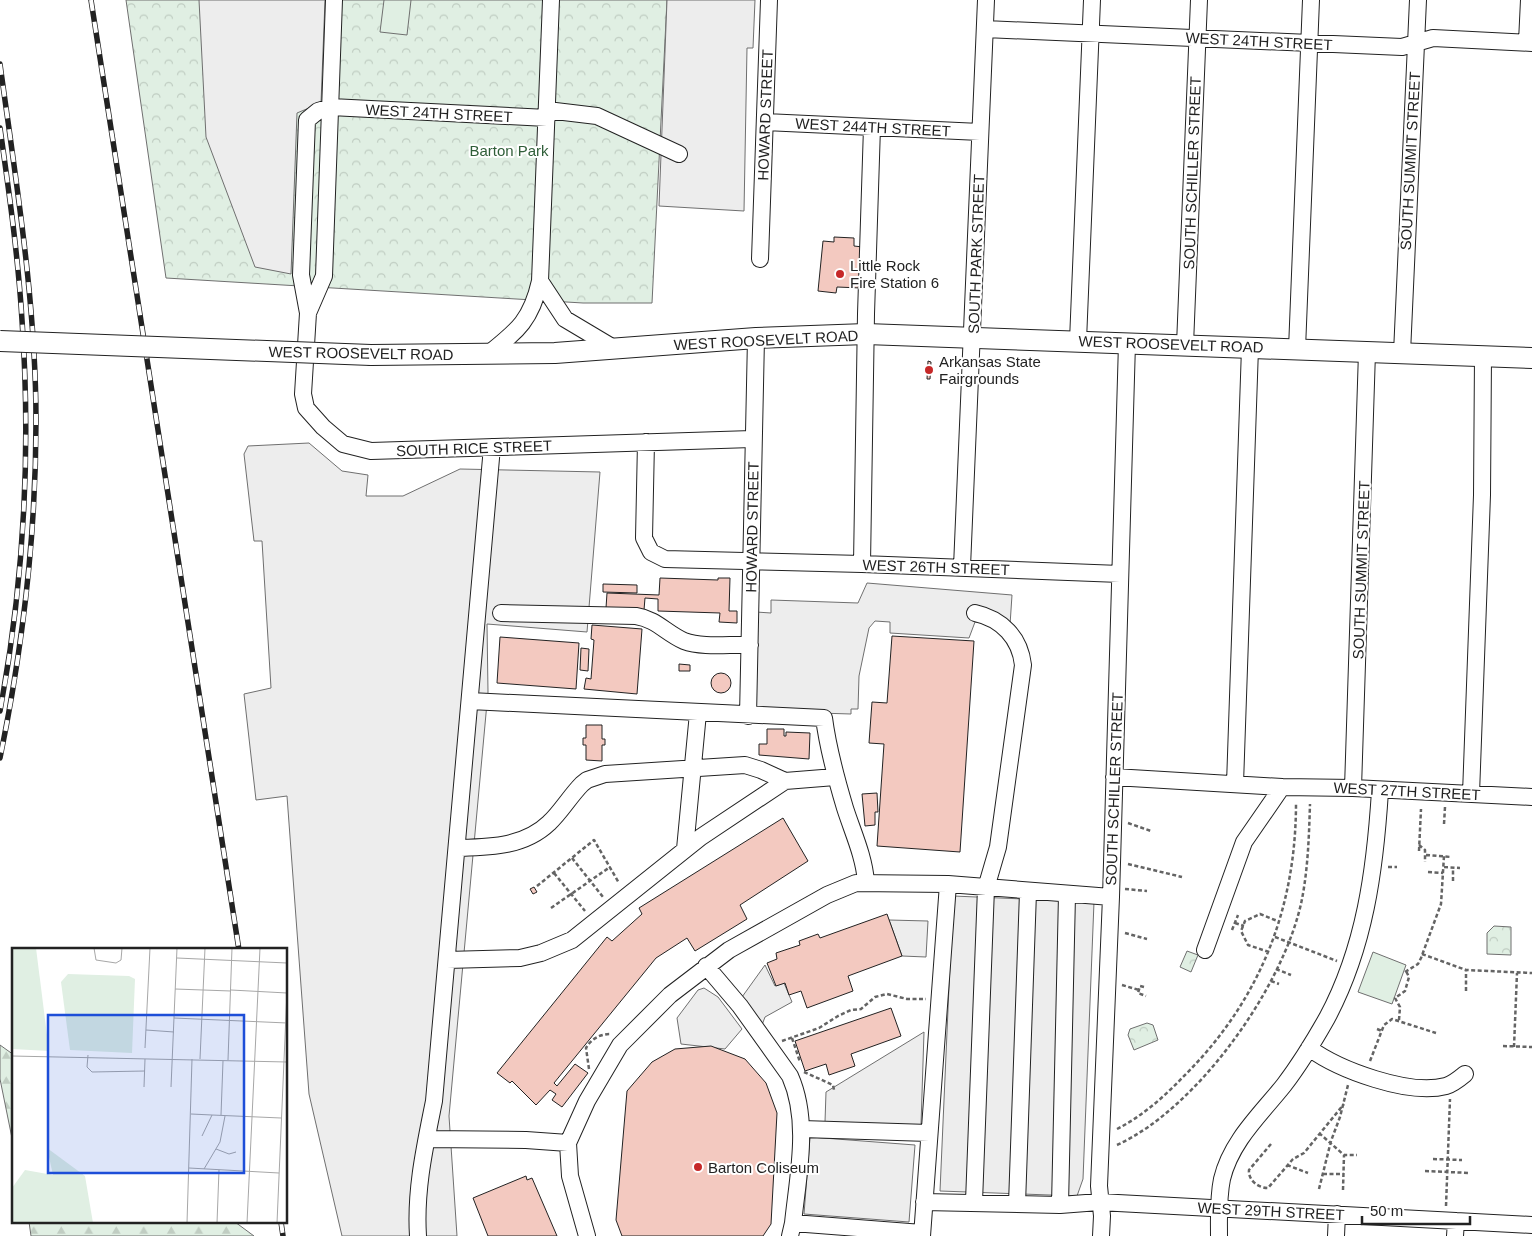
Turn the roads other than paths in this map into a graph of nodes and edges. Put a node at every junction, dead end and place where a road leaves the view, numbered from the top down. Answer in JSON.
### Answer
{"nodes":[{"id":1,"x":334,"y":0,"type":"edge"},
{"id":2,"x":551,"y":0,"type":"edge"},
{"id":3,"x":769,"y":0,"type":"edge"},
{"id":4,"x":986,"y":0,"type":"edge"},
{"id":5,"x":1092,"y":0,"type":"edge"},
{"id":6,"x":1199,"y":0,"type":"edge"},
{"id":7,"x":1311,"y":0,"type":"edge"},
{"id":8,"x":1418,"y":0,"type":"edge"},
{"id":9,"x":1529,"y":0,"type":"edge"},
{"id":10,"x":985,"y":29,"type":"junction"},
{"id":11,"x":1090,"y":33,"type":"junction"},
{"id":12,"x":1197,"y":38,"type":"junction"},
{"id":13,"x":1310,"y":43,"type":"junction"},
{"id":14,"x":1529,"y":43,"type":"edge"},
{"id":15,"x":1416,"y":44,"type":"junction"},
{"id":16,"x":331,"y":107,"type":"junction"},
{"id":17,"x":547,"y":114,"type":"junction"},
{"id":18,"x":765,"y":122,"type":"junction"},
{"id":19,"x":872,"y":127,"type":"junction"},
{"id":20,"x":980,"y":132,"type":"junction"},
{"id":21,"x":679,"y":154,"type":"dead end"},
{"id":22,"x":760,"y":259,"type":"dead end"},
{"id":23,"x":540,"y":282,"type":"junction"},
{"id":24,"x":308,"y":313,"type":"junction"},
{"id":25,"x":866,"y":334,"type":"junction"},
{"id":26,"x":974,"y":336,"type":"junction"},
{"id":27,"x":756,"y":338,"type":"junction"},
{"id":28,"x":0,"y":341,"type":"edge"},
{"id":29,"x":1078,"y":341,"type":"junction"},
{"id":30,"x":1127,"y":342,"type":"junction"},
{"id":31,"x":1185,"y":345,"type":"junction"},
{"id":32,"x":1250,"y":348,"type":"junction"},
{"id":33,"x":1297,"y":349,"type":"junction"},
{"id":34,"x":617,"y":350,"type":"junction"},
{"id":35,"x":1367,"y":352,"type":"junction"},
{"id":36,"x":1402,"y":353,"type":"junction"},
{"id":37,"x":487,"y":355,"type":"junction"},
{"id":38,"x":1483,"y":356,"type":"junction"},
{"id":39,"x":1532,"y":358,"type":"edge"},
{"id":40,"x":752,"y":439,"type":"junction"},
{"id":41,"x":646,"y":442,"type":"junction"},
{"id":42,"x":492,"y":448,"type":"junction"},
{"id":43,"x":752,"y":562,"type":"junction"},
{"id":44,"x":862,"y":564,"type":"junction"},
{"id":45,"x":962,"y":567,"type":"junction"},
{"id":46,"x":1120,"y":574,"type":"junction"},
{"id":47,"x":501,"y":612,"type":"dead end"},
{"id":48,"x":975,"y":613,"type":"dead end"},
{"id":49,"x":750,"y":644,"type":"junction"},
{"id":50,"x":470,"y":701,"type":"junction"},
{"id":51,"x":698,"y":714,"type":"junction"},
{"id":52,"x":748,"y":716,"type":"junction"},
{"id":53,"x":693,"y":768,"type":"junction"},
{"id":54,"x":835,"y":777,"type":"junction"},
{"id":55,"x":1114,"y":777,"type":"junction"},
{"id":56,"x":785,"y":781,"type":"junction"},
{"id":57,"x":1235,"y":784,"type":"junction"},
{"id":58,"x":1282,"y":787,"type":"junction"},
{"id":59,"x":1353,"y":788,"type":"junction"},
{"id":60,"x":1380,"y":791,"type":"junction"},
{"id":61,"x":1470,"y":794,"type":"junction"},
{"id":62,"x":1532,"y":797,"type":"edge"},
{"id":63,"x":457,"y":848,"type":"junction"},
{"id":64,"x":685,"y":849,"type":"junction"},
{"id":65,"x":866,"y":882,"type":"junction"},
{"id":66,"x":948,"y":884,"type":"junction"},
{"id":67,"x":986,"y":888,"type":"junction"},
{"id":68,"x":1028,"y":892,"type":"junction"},
{"id":69,"x":1111,"y":893,"type":"junction"},
{"id":70,"x":1067,"y":894,"type":"junction"},
{"id":71,"x":1205,"y":950,"type":"dead end"},
{"id":72,"x":447,"y":960,"type":"junction"},
{"id":73,"x":706,"y":966,"type":"junction"},
{"id":74,"x":1309,"y":1048,"type":"junction"},
{"id":75,"x":1465,"y":1074,"type":"dead end"},
{"id":76,"x":802,"y":1129,"type":"junction"},
{"id":77,"x":929,"y":1133,"type":"junction"},
{"id":78,"x":427,"y":1139,"type":"junction"},
{"id":79,"x":568,"y":1143,"type":"junction"},
{"id":80,"x":924,"y":1202,"type":"junction"},
{"id":81,"x":974,"y":1202,"type":"junction"},
{"id":82,"x":1099,"y":1202,"type":"junction"},
{"id":83,"x":1017,"y":1204,"type":"junction"},
{"id":84,"x":1060,"y":1205,"type":"junction"},
{"id":85,"x":1219,"y":1208,"type":"junction"},
{"id":86,"x":1337,"y":1214,"type":"junction"},
{"id":87,"x":1532,"y":1225,"type":"edge"},
{"id":88,"x":1453,"y":1226,"type":"edge"},
{"id":89,"x":792,"y":1230,"type":"edge"},
{"id":90,"x":922,"y":1235,"type":"edge"},
{"id":91,"x":418,"y":1236,"type":"edge"},
{"id":92,"x":587,"y":1236,"type":"edge"},
{"id":93,"x":1101,"y":1236,"type":"edge"},
{"id":94,"x":1219,"y":1236,"type":"edge"},
{"id":95,"x":1336,"y":1236,"type":"edge"}],
"edges":[{"from":1,"to":16,"type":"street","name":"SOUTH RICE STREET"},
{"from":2,"to":17,"type":"street"},
{"from":3,"to":18,"type":"street","name":"HOWARD STREET"},
{"from":4,"to":10,"type":"street","name":"SOUTH PARK STREET"},
{"from":5,"to":11,"type":"street"},
{"from":6,"to":12,"type":"street","name":"SOUTH SCHILLER STREET"},
{"from":7,"to":13,"type":"street"},
{"from":8,"to":15,"type":"street","name":"SOUTH SUMMIT STREET"},
{"from":9,"to":14,"type":"street"},
{"from":10,"to":11,"type":"street","name":"WEST 24TH STREET"},
{"from":10,"to":20,"type":"street","name":"SOUTH PARK STREET"},
{"from":11,"to":12,"type":"street","name":"WEST 24TH STREET"},
{"from":11,"to":29,"type":"street"},
{"from":12,"to":13,"type":"street","name":"WEST 24TH STREET"},
{"from":12,"to":31,"type":"street","name":"SOUTH SCHILLER STREET"},
{"from":13,"to":15,"type":"street","name":"WEST 24TH STREET"},
{"from":13,"to":33,"type":"street"},
{"from":14,"to":15,"type":"street","name":"WEST 24TH STREET"},
{"from":15,"to":36,"type":"street","name":"SOUTH SUMMIT STREET"},
{"from":16,"to":17,"type":"street","name":"WEST 24TH STREET"},
{"from":16,"to":24,"type":"street","name":"SOUTH RICE STREET"},
{"from":16,"to":24,"type":"street","name":"SOUTH RICE STREET"},
{"from":17,"to":21,"type":"street","name":"WEST 24TH STREET"},
{"from":17,"to":23,"type":"street"},
{"from":18,"to":19,"type":"street","name":"WEST 244TH STREET"},
{"from":18,"to":22,"type":"street","name":"HOWARD STREET"},
{"from":19,"to":20,"type":"street","name":"WEST 244TH STREET"},
{"from":19,"to":25,"type":"street"},
{"from":20,"to":26,"type":"street","name":"SOUTH PARK STREET"},
{"from":23,"to":34,"type":"street"},
{"from":23,"to":37,"type":"street"},
{"from":24,"to":42,"type":"street","name":"SOUTH RICE STREET"},
{"from":25,"to":26,"type":"main road","name":"WEST ROOSEVELT ROAD"},
{"from":25,"to":27,"type":"main road","name":"WEST ROOSEVELT ROAD"},
{"from":25,"to":44,"type":"street"},
{"from":26,"to":29,"type":"main road","name":"WEST ROOSEVELT ROAD"},
{"from":26,"to":45,"type":"street","name":"SOUTH PARK STREET"},
{"from":27,"to":34,"type":"main road","name":"WEST ROOSEVELT ROAD"},
{"from":27,"to":40,"type":"street","name":"HOWARD STREET"},
{"from":28,"to":37,"type":"main road","name":"WEST ROOSEVELT ROAD","bridge":true},
{"from":29,"to":30,"type":"main road","name":"WEST ROOSEVELT ROAD"},
{"from":30,"to":31,"type":"main road","name":"WEST ROOSEVELT ROAD"},
{"from":30,"to":46,"type":"street","name":"SOUTH SCHILLER STREET"},
{"from":31,"to":32,"type":"main road","name":"WEST ROOSEVELT ROAD"},
{"from":32,"to":33,"type":"main road","name":"WEST ROOSEVELT ROAD"},
{"from":32,"to":57,"type":"street"},
{"from":33,"to":35,"type":"main road","name":"WEST ROOSEVELT ROAD"},
{"from":34,"to":37,"type":"main road","name":"WEST ROOSEVELT ROAD"},
{"from":35,"to":36,"type":"main road","name":"WEST ROOSEVELT ROAD"},
{"from":35,"to":59,"type":"street","name":"SOUTH SUMMIT STREET"},
{"from":36,"to":38,"type":"main road","name":"WEST ROOSEVELT ROAD"},
{"from":38,"to":39,"type":"main road","name":"WEST ROOSEVELT ROAD"},
{"from":38,"to":61,"type":"street"},
{"from":40,"to":41,"type":"street","name":"SOUTH RICE STREET"},
{"from":40,"to":43,"type":"street","name":"HOWARD STREET"},
{"from":41,"to":42,"type":"street","name":"SOUTH RICE STREET"},
{"from":41,"to":43,"type":"street","name":"WEST 26TH STREET"},
{"from":42,"to":50,"type":"street"},
{"from":43,"to":44,"type":"street","name":"WEST 26TH STREET"},
{"from":43,"to":49,"type":"street","name":"HOWARD STREET"},
{"from":44,"to":45,"type":"street","name":"WEST 26TH STREET"},
{"from":45,"to":46,"type":"street","name":"WEST 26TH STREET"},
{"from":46,"to":55,"type":"street","name":"SOUTH SCHILLER STREET"},
{"from":47,"to":49,"type":"street"},
{"from":48,"to":67,"type":"street"},
{"from":49,"to":52,"type":"street","name":"HOWARD STREET"},
{"from":50,"to":51,"type":"street"},
{"from":50,"to":63,"type":"street"},
{"from":51,"to":52,"type":"street"},
{"from":51,"to":53,"type":"street"},
{"from":52,"to":54,"type":"street"},
{"from":53,"to":56,"type":"street"},
{"from":53,"to":63,"type":"street"},
{"from":53,"to":64,"type":"street"},
{"from":54,"to":56,"type":"street"},
{"from":54,"to":65,"type":"street"},
{"from":55,"to":57,"type":"street","name":"WEST 27TH STREET"},
{"from":55,"to":69,"type":"street","name":"SOUTH SCHILLER STREET"},
{"from":56,"to":64,"type":"street"},
{"from":57,"to":58,"type":"street","name":"WEST 27TH STREET"},
{"from":58,"to":59,"type":"street","name":"WEST 27TH STREET"},
{"from":58,"to":71,"type":"street"},
{"from":59,"to":60,"type":"street","name":"WEST 27TH STREET"},
{"from":60,"to":61,"type":"street","name":"WEST 27TH STREET"},
{"from":60,"to":74,"type":"street"},
{"from":61,"to":62,"type":"street","name":"WEST 27TH STREET"},
{"from":63,"to":72,"type":"street"},
{"from":64,"to":72,"type":"street"},
{"from":65,"to":66,"type":"street"},
{"from":65,"to":73,"type":"street"},
{"from":66,"to":67,"type":"street"},
{"from":66,"to":77,"type":"street"},
{"from":67,"to":68,"type":"street"},
{"from":67,"to":81,"type":"street"},
{"from":68,"to":70,"type":"street"},
{"from":68,"to":83,"type":"street"},
{"from":69,"to":70,"type":"street"},
{"from":69,"to":82,"type":"street","name":"SOUTH SCHILLER STREET"},
{"from":70,"to":84,"type":"street"},
{"from":72,"to":78,"type":"street"},
{"from":73,"to":76,"type":"street"},
{"from":73,"to":79,"type":"street"},
{"from":74,"to":75,"type":"street"},
{"from":74,"to":85,"type":"street"},
{"from":76,"to":77,"type":"street"},
{"from":76,"to":89,"type":"street"},
{"from":77,"to":80,"type":"street"},
{"from":78,"to":79,"type":"street"},
{"from":78,"to":91,"type":"street"},
{"from":79,"to":92,"type":"street"},
{"from":80,"to":81,"type":"street","name":"WEST 29TH STREET"},
{"from":80,"to":90,"type":"street"},
{"from":81,"to":83,"type":"street","name":"WEST 29TH STREET"},
{"from":82,"to":84,"type":"street","name":"WEST 29TH STREET"},
{"from":82,"to":85,"type":"street","name":"WEST 29TH STREET"},
{"from":82,"to":93,"type":"street","name":"SOUTH SCHILLER STREET"},
{"from":83,"to":84,"type":"street","name":"WEST 29TH STREET"},
{"from":85,"to":86,"type":"street","name":"WEST 29TH STREET"},
{"from":85,"to":94,"type":"street"},
{"from":86,"to":88,"type":"street","name":"WEST 29TH STREET"},
{"from":86,"to":95,"type":"street"},
{"from":87,"to":88,"type":"street","name":"WEST 29TH STREET"},
{"from":89,"to":90,"type":"street"}]}
